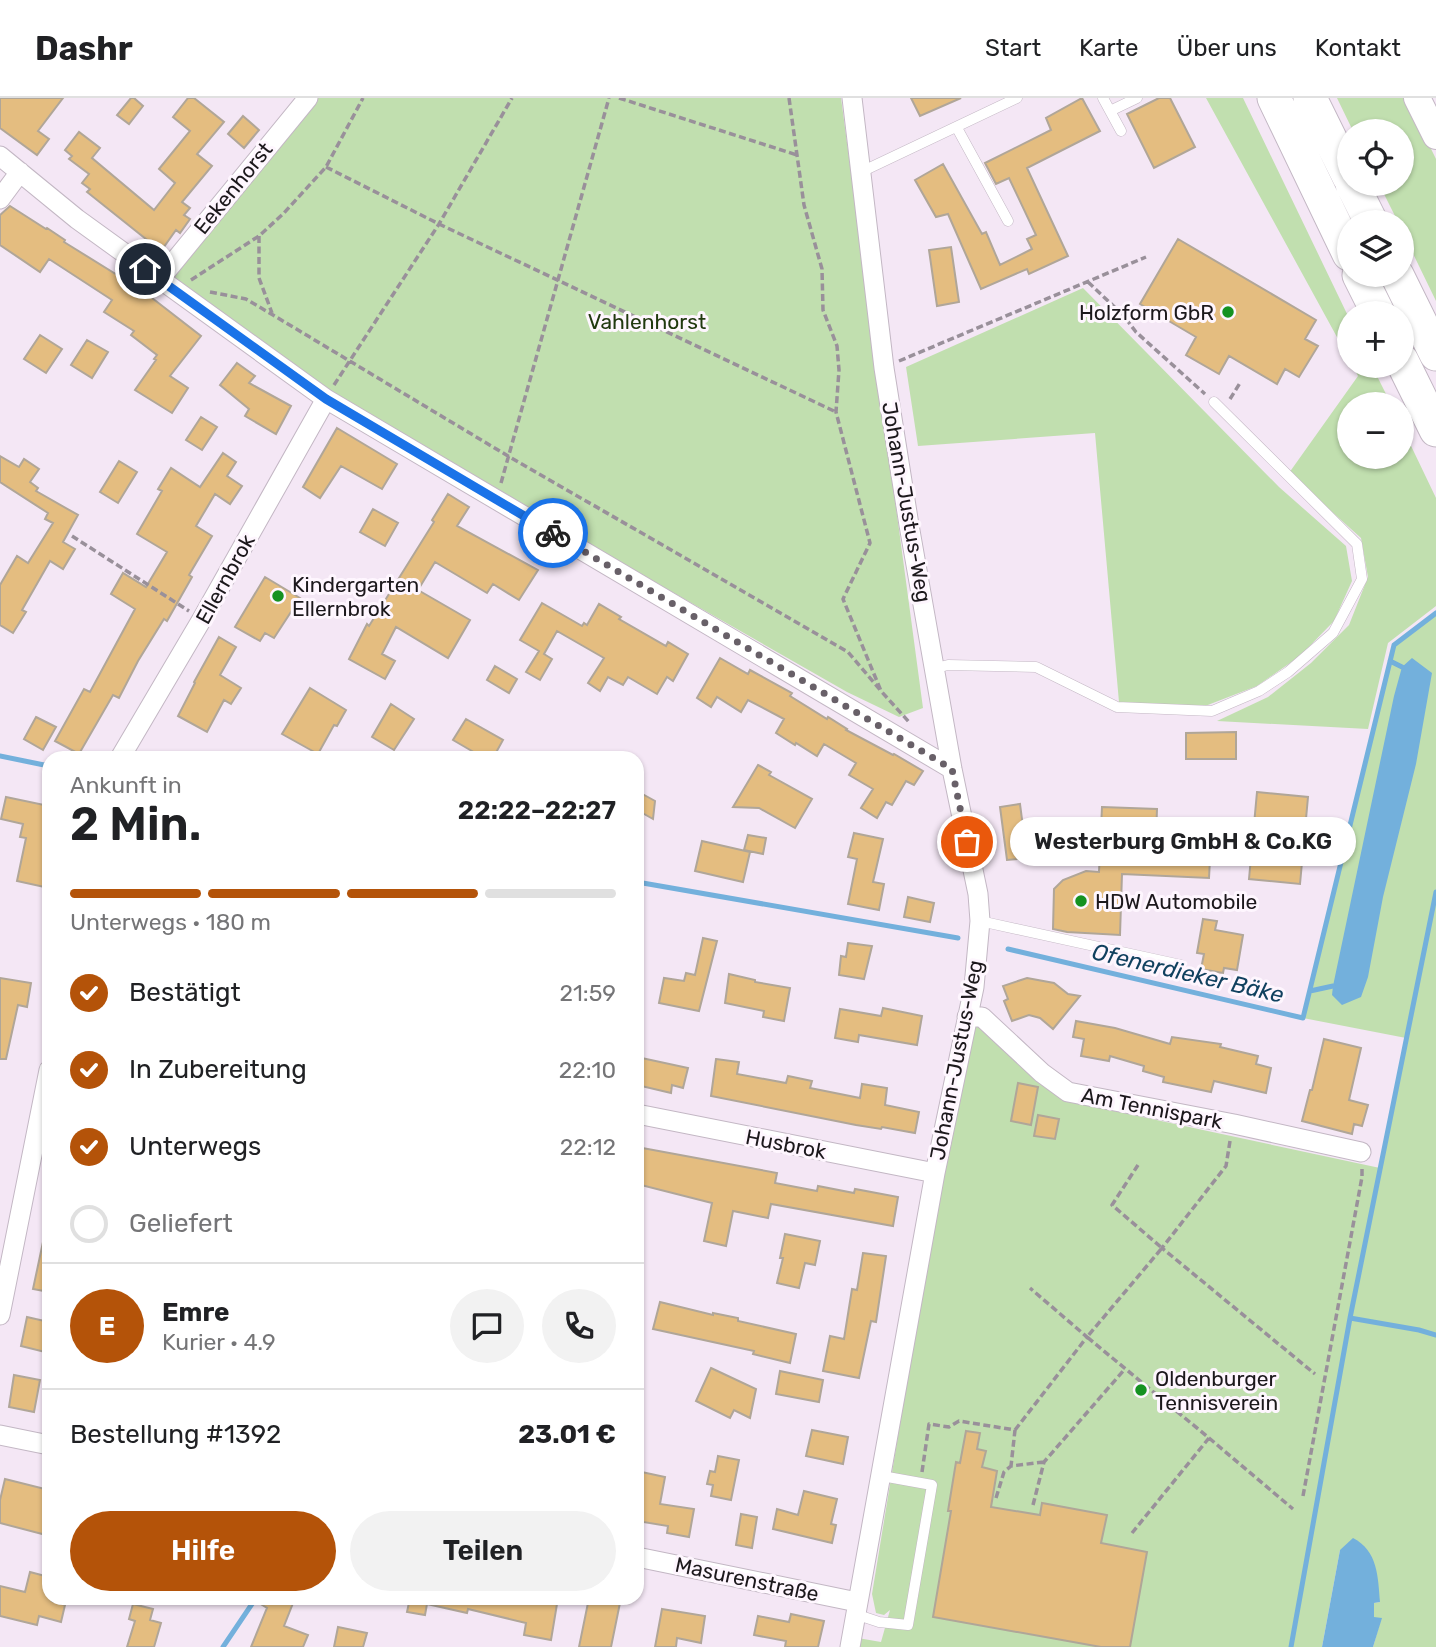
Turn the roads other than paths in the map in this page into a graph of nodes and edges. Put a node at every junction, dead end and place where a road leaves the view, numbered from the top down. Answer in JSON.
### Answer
{"nodes":[{"id":1,"x":308,"y":98,"type":"edge"},
{"id":2,"x":852,"y":98,"type":"edge"},
{"id":3,"x":1017,"y":98,"type":"edge"},
{"id":4,"x":1103,"y":98,"type":"edge"},
{"id":5,"x":1137,"y":98,"type":"edge"},
{"id":6,"x":1274,"y":98,"type":"edge"},
{"id":7,"x":1310,"y":98,"type":"edge"},
{"id":8,"x":1417,"y":98,"type":"edge"},
{"id":9,"x":1110,"y":111,"type":"junction"},
{"id":10,"x":957,"y":128,"type":"junction"},
{"id":11,"x":1121,"y":131,"type":"dead end"},
{"id":12,"x":1436,"y":136,"type":"edge"},
{"id":13,"x":1337,"y":153,"type":"edge"},
{"id":14,"x":0,"y":156,"type":"edge"},
{"id":15,"x":20,"y":172,"type":"junction"},
{"id":16,"x":861,"y":172,"type":"junction"},
{"id":17,"x":0,"y":199,"type":"edge"},
{"id":18,"x":1008,"y":221,"type":"dead end"},
{"id":19,"x":1337,"y":229,"type":"edge"},
{"id":20,"x":163,"y":282,"type":"junction"},
{"id":21,"x":1403,"y":287,"type":"edge"},
{"id":22,"x":1436,"y":354,"type":"edge"},
{"id":23,"x":1410,"y":378,"type":"edge"},
{"id":24,"x":326,"y":399,"type":"junction"},
{"id":25,"x":1213,"y":402,"type":"road end"},
{"id":26,"x":1436,"y":430,"type":"edge"},
{"id":27,"x":936,"y":668,"type":"junction"},
{"id":28,"x":124,"y":751,"type":"edge"},
{"id":29,"x":952,"y":769,"type":"junction"},
{"id":30,"x":980,"y":920,"type":"junction"},
{"id":31,"x":1181,"y":965,"type":"dead end"},
{"id":32,"x":967,"y":1017,"type":"junction"},
{"id":33,"x":42,"y":1105,"type":"edge"},
{"id":34,"x":644,"y":1115,"type":"edge"},
{"id":35,"x":1361,"y":1152,"type":"road end"},
{"id":36,"x":935,"y":1173,"type":"junction"},
{"id":37,"x":0,"y":1315,"type":"edge"},
{"id":38,"x":0,"y":1435,"type":"edge"},
{"id":39,"x":42,"y":1443,"type":"edge"},
{"id":40,"x":882,"y":1476,"type":"junction"},
{"id":41,"x":644,"y":1559,"type":"edge"},
{"id":42,"x":856,"y":1608,"type":"junction"},
{"id":43,"x":850,"y":1647,"type":"edge"}],
"edges":[{"from":1,"to":20,"type":"street","name":"Eekenhorst"},
{"from":2,"to":16,"type":"street","name":"Johann-Justus-Weg"},
{"from":3,"to":10,"type":"lane"},
{"from":4,"to":9,"type":"lane"},
{"from":5,"to":9,"type":"lane"},
{"from":6,"to":19,"type":"highway"},
{"from":7,"to":13,"type":"highway"},
{"from":8,"to":12,"type":"street"},
{"from":9,"to":11,"type":"lane"},
{"from":10,"to":16,"type":"lane"},
{"from":10,"to":18,"type":"lane"},
{"from":14,"to":15,"type":"street"},
{"from":15,"to":17,"type":"street"},
{"from":15,"to":20,"type":"street"},
{"from":16,"to":27,"type":"street","name":"Johann-Justus-Weg"},
{"from":20,"to":24,"type":"street"},
{"from":21,"to":22,"type":"highway"},
{"from":23,"to":26,"type":"highway"},
{"from":24,"to":28,"type":"street","name":"Ellernbrok"},
{"from":24,"to":29,"type":"street"},
{"from":25,"to":27,"type":"lane"},
{"from":27,"to":29,"type":"street","name":"Johann-Justus-Weg"},
{"from":29,"to":30,"type":"street","name":"Johann-Justus-Weg"},
{"from":30,"to":31,"type":"lane"},
{"from":30,"to":32,"type":"street","name":"Johann-Justus-Weg"},
{"from":32,"to":35,"type":"street","name":"Am Tennispark"},
{"from":32,"to":36,"type":"street","name":"Johann-Justus-Weg"},
{"from":33,"to":37,"type":"street"},
{"from":34,"to":36,"type":"street","name":"Husbrok"},
{"from":36,"to":40,"type":"street","name":"Johann-Justus-Weg"},
{"from":38,"to":39,"type":"street"},
{"from":40,"to":42,"type":"street","name":"Johann-Justus-Weg"},
{"from":40,"to":42,"type":"lane"},
{"from":41,"to":42,"type":"street","name":"Masurenstraße"},
{"from":42,"to":43,"type":"street","name":"Johann-Justus-Weg"}]}
